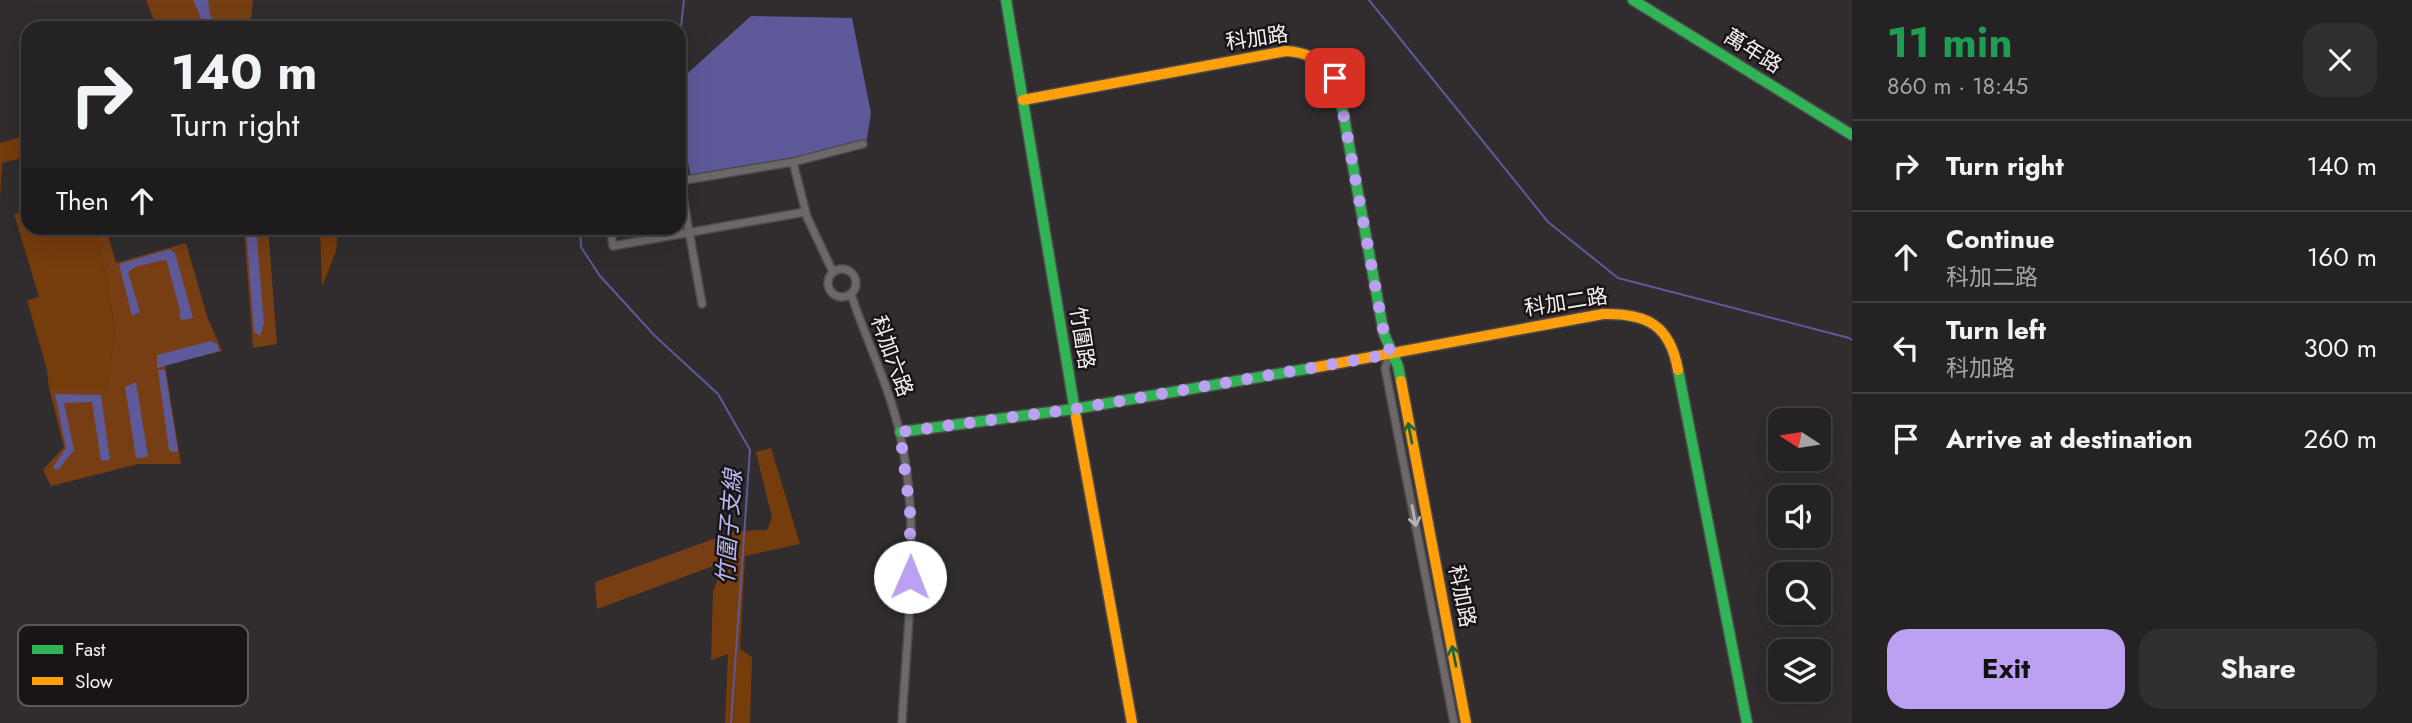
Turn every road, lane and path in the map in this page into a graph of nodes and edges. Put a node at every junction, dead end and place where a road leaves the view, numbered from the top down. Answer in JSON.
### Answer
{"nodes":[{"id":1,"x":1006,"y":0,"type":"edge"},
{"id":2,"x":1633,"y":0,"type":"edge"},
{"id":3,"x":1023,"y":100,"type":"junction"},
{"id":4,"x":1852,"y":135,"type":"edge"},
{"id":5,"x":863,"y":144,"type":"dead end"},
{"id":6,"x":793,"y":162,"type":"junction"},
{"id":7,"x":686,"y":177,"type":"edge"},
{"id":8,"x":805,"y":212,"type":"junction"},
{"id":9,"x":686,"y":214,"type":"edge"},
{"id":10,"x":689,"y":232,"type":"junction"},
{"id":11,"x":686,"y":233,"type":"edge"},
{"id":12,"x":611,"y":235,"type":"edge"},
{"id":13,"x":673,"y":235,"type":"edge"},
{"id":14,"x":833,"y":272,"type":"junction"},
{"id":15,"x":851,"y":294,"type":"junction"},
{"id":16,"x":702,"y":304,"type":"dead end"},
{"id":17,"x":1391,"y":354,"type":"junction"},
{"id":18,"x":1074,"y":409,"type":"junction"},
{"id":19,"x":900,"y":432,"type":"junction"},
{"id":20,"x":902,"y":723,"type":"edge"},
{"id":21,"x":1132,"y":723,"type":"edge"},
{"id":22,"x":1454,"y":723,"type":"edge"},
{"id":23,"x":1466,"y":723,"type":"edge"},
{"id":24,"x":1747,"y":723,"type":"edge"}],
"edges":[{"from":1,"to":3,"type":"street","name":"竹圍路"},
{"from":2,"to":4,"type":"street","name":"萬年路"},
{"from":3,"to":17,"type":"street","name":"科加路"},
{"from":3,"to":18,"type":"street","name":"竹圍路"},
{"from":5,"to":6,"type":"street"},
{"from":6,"to":7,"type":"street"},
{"from":6,"to":8,"type":"street"},
{"from":8,"to":10,"type":"street"},
{"from":8,"to":14,"type":"street"},
{"from":9,"to":10,"type":"street"},
{"from":10,"to":11,"type":"street"},
{"from":10,"to":16,"type":"street"},
{"from":12,"to":13,"type":"street"},
{"from":14,"to":15,"type":"street"},
{"from":14,"to":15,"type":"street"},
{"from":15,"to":19,"type":"street","name":"科加六路"},
{"from":17,"to":18,"type":"street","name":"科加二路"},
{"from":17,"to":22,"type":"street","name":"科加路","one_way":true},
{"from":23,"to":17,"type":"street","name":"科加路","one_way":true},
{"from":17,"to":24,"type":"street","name":"科加二路"},
{"from":18,"to":19,"type":"street","name":"科加二路"},
{"from":18,"to":21,"type":"street","name":"竹圍路"},
{"from":19,"to":20,"type":"street","name":"科加六路"}]}
